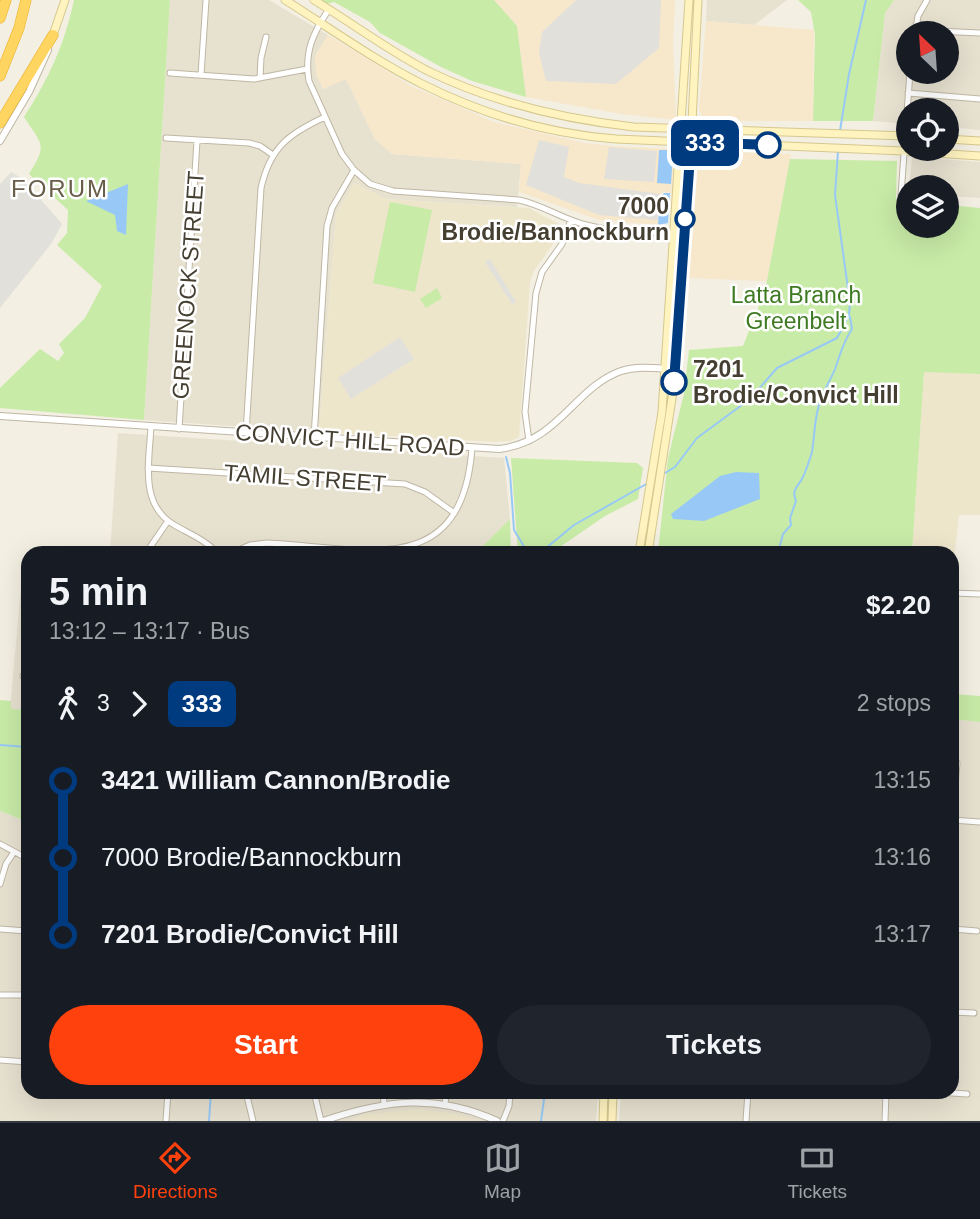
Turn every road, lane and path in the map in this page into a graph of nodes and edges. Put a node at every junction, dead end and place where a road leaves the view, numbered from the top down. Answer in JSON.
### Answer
{"nodes":[{"id":1,"x":6,"y":0,"type":"edge"},
{"id":2,"x":26,"y":0,"type":"edge"},
{"id":3,"x":65,"y":0,"type":"edge"},
{"id":4,"x":206,"y":0,"type":"edge"},
{"id":5,"x":285,"y":0,"type":"edge"},
{"id":6,"x":314,"y":0,"type":"edge"},
{"id":7,"x":689,"y":0,"type":"edge"},
{"id":8,"x":698,"y":0,"type":"edge"},
{"id":9,"x":927,"y":0,"type":"edge"},
{"id":10,"x":329,"y":9,"type":"junction"},
{"id":11,"x":0,"y":18,"type":"edge"},
{"id":12,"x":917,"y":21,"type":"edge"},
{"id":13,"x":321,"y":22,"type":"junction"},
{"id":14,"x":959,"y":33,"type":"edge"},
{"id":15,"x":980,"y":33,"type":"edge"},
{"id":16,"x":53,"y":35,"type":"junction"},
{"id":17,"x":266,"y":37,"type":"dead end"},
{"id":18,"x":307,"y":69,"type":"junction"},
{"id":19,"x":427,"y":70,"type":"junction"},
{"id":20,"x":170,"y":74,"type":"dead end"},
{"id":21,"x":201,"y":75,"type":"junction"},
{"id":22,"x":0,"y":76,"type":"edge"},
{"id":23,"x":260,"y":78,"type":"junction"},
{"id":24,"x":420,"y":83,"type":"junction"},
{"id":25,"x":909,"y":84,"type":"edge"},
{"id":26,"x":908,"y":93,"type":"junction"},
{"id":27,"x":908,"y":98,"type":"edge"},
{"id":28,"x":980,"y":99,"type":"edge"},
{"id":29,"x":542,"y":112,"type":"junction"},
{"id":30,"x":693,"y":112,"type":"junction"},
{"id":31,"x":325,"y":117,"type":"junction"},
{"id":32,"x":0,"y":122,"type":"edge"},
{"id":33,"x":538,"y":127,"type":"junction"},
{"id":34,"x":682,"y":128,"type":"junction"},
{"id":35,"x":692,"y":129,"type":"junction"},
{"id":36,"x":709,"y":129,"type":"junction"},
{"id":37,"x":780,"y":131,"type":"junction"},
{"id":38,"x":896,"y":136,"type":"edge"},
{"id":39,"x":166,"y":138,"type":"dead end"},
{"id":40,"x":959,"y":140,"type":"edge"},
{"id":41,"x":0,"y":141,"type":"edge"},
{"id":42,"x":197,"y":141,"type":"junction"},
{"id":43,"x":681,"y":141,"type":"junction"},
{"id":44,"x":691,"y":142,"type":"junction"},
{"id":45,"x":980,"y":142,"type":"edge"},
{"id":46,"x":781,"y":146,"type":"junction"},
{"id":47,"x":896,"y":151,"type":"edge"},
{"id":48,"x":273,"y":155,"type":"junction"},
{"id":49,"x":959,"y":155,"type":"edge"},
{"id":50,"x":980,"y":156,"type":"edge"},
{"id":51,"x":354,"y":170,"type":"junction"},
{"id":52,"x":571,"y":220,"type":"junction"},
{"id":53,"x":679,"y":234,"type":"junction"},
{"id":54,"x":666,"y":368,"type":"junction"},
{"id":55,"x":675,"y":369,"type":"junction"},
{"id":56,"x":0,"y":416,"type":"edge"},
{"id":57,"x":151,"y":427,"type":"junction"},
{"id":58,"x":179,"y":429,"type":"junction"},
{"id":59,"x":246,"y":433,"type":"junction"},
{"id":60,"x":314,"y":438,"type":"junction"},
{"id":61,"x":662,"y":438,"type":"junction"},
{"id":62,"x":529,"y":441,"type":"junction"},
{"id":63,"x":472,"y":448,"type":"junction"},
{"id":64,"x":148,"y":468,"type":"junction"},
{"id":65,"x":653,"y":495,"type":"junction"},
{"id":66,"x":453,"y":512,"type":"junction"},
{"id":67,"x":168,"y":522,"type":"junction"},
{"id":68,"x":151,"y":546,"type":"edge"},
{"id":69,"x":210,"y":546,"type":"edge"},
{"id":70,"x":248,"y":546,"type":"edge"},
{"id":71,"x":315,"y":546,"type":"edge"},
{"id":72,"x":409,"y":546,"type":"edge"},
{"id":73,"x":641,"y":546,"type":"edge"},
{"id":74,"x":649,"y":546,"type":"edge"},
{"id":75,"x":959,"y":593,"type":"edge"},
{"id":76,"x":980,"y":594,"type":"edge"},
{"id":77,"x":959,"y":821,"type":"edge"},
{"id":78,"x":980,"y":822,"type":"edge"},
{"id":79,"x":0,"y":844,"type":"edge"},
{"id":80,"x":14,"y":852,"type":"junction"},
{"id":81,"x":21,"y":856,"type":"edge"},
{"id":82,"x":0,"y":884,"type":"edge"},
{"id":83,"x":0,"y":929,"type":"edge"},
{"id":84,"x":959,"y":930,"type":"edge"},
{"id":85,"x":21,"y":931,"type":"edge"},
{"id":86,"x":977,"y":931,"type":"dead end"},
{"id":87,"x":0,"y":995,"type":"edge"},
{"id":88,"x":21,"y":995,"type":"edge"},
{"id":89,"x":959,"y":1012,"type":"edge"},
{"id":90,"x":974,"y":1013,"type":"dead end"},
{"id":91,"x":0,"y":1060,"type":"edge"},
{"id":92,"x":21,"y":1062,"type":"edge"},
{"id":93,"x":959,"y":1093,"type":"edge"},
{"id":94,"x":967,"y":1094,"type":"dead end"},
{"id":95,"x":168,"y":1099,"type":"edge"},
{"id":96,"x":248,"y":1099,"type":"edge"},
{"id":97,"x":316,"y":1099,"type":"edge"},
{"id":98,"x":384,"y":1099,"type":"edge"},
{"id":99,"x":445,"y":1099,"type":"edge"},
{"id":100,"x":510,"y":1099,"type":"edge"},
{"id":101,"x":604,"y":1099,"type":"edge"},
{"id":102,"x":613,"y":1099,"type":"edge"},
{"id":103,"x":748,"y":1099,"type":"edge"},
{"id":104,"x":886,"y":1099,"type":"edge"},
{"id":105,"x":384,"y":1104,"type":"junction"},
{"id":106,"x":445,"y":1104,"type":"junction"},
{"id":107,"x":166,"y":1121,"type":"edge"},
{"id":108,"x":253,"y":1121,"type":"edge"},
{"id":109,"x":322,"y":1121,"type":"edge"},
{"id":110,"x":497,"y":1121,"type":"edge"},
{"id":111,"x":503,"y":1121,"type":"edge"},
{"id":112,"x":603,"y":1121,"type":"edge"},
{"id":113,"x":611,"y":1121,"type":"edge"},
{"id":114,"x":746,"y":1121,"type":"edge"},
{"id":115,"x":885,"y":1121,"type":"edge"}],
"edges":[{"from":1,"to":11,"type":"highway"},
{"from":2,"to":22,"type":"highway"},
{"from":3,"to":16,"type":"main road"},
{"from":4,"to":21,"type":"street"},
{"from":5,"to":13,"type":"main road"},
{"from":6,"to":10,"type":"main road"},
{"from":7,"to":34,"type":"main road"},
{"from":8,"to":30,"type":"main road"},
{"from":9,"to":12,"type":"street"},
{"from":10,"to":13,"type":"street"},
{"from":10,"to":19,"type":"main road"},
{"from":13,"to":18,"type":"street"},
{"from":13,"to":24,"type":"main road"},
{"from":14,"to":15,"type":"street"},
{"from":16,"to":32,"type":"highway"},
{"from":16,"to":41,"type":"street"},
{"from":17,"to":23,"type":"street"},
{"from":18,"to":23,"type":"street"},
{"from":18,"to":31,"type":"street"},
{"from":19,"to":24,"type":"main road"},
{"from":19,"to":29,"type":"main road"},
{"from":20,"to":21,"type":"street"},
{"from":21,"to":23,"type":"street"},
{"from":24,"to":33,"type":"main road"},
{"from":25,"to":26,"type":"street"},
{"from":26,"to":27,"type":"street"},
{"from":26,"to":28,"type":"street"},
{"from":29,"to":33,"type":"main road"},
{"from":29,"to":34,"type":"main road"},
{"from":30,"to":35,"type":"main road"},
{"from":30,"to":36,"type":"main road"},
{"from":31,"to":48,"type":"street"},
{"from":31,"to":51,"type":"street"},
{"from":33,"to":43,"type":"main road"},
{"from":34,"to":35,"type":"main road"},
{"from":34,"to":43,"type":"main road"},
{"from":35,"to":36,"type":"main road"},
{"from":35,"to":44,"type":"main road"},
{"from":36,"to":37,"type":"main road"},
{"from":37,"to":38,"type":"main road"},
{"from":37,"to":46,"type":"main road"},
{"from":39,"to":42,"type":"street"},
{"from":40,"to":45,"type":"main road"},
{"from":42,"to":48,"type":"street"},
{"from":42,"to":58,"type":"street","name":"GREENOCK STREET"},
{"from":43,"to":44,"type":"main road"},
{"from":43,"to":53,"type":"main road"},
{"from":44,"to":46,"type":"main road"},
{"from":44,"to":53,"type":"main road"},
{"from":46,"to":47,"type":"main road"},
{"from":48,"to":59,"type":"street"},
{"from":49,"to":50,"type":"main road"},
{"from":51,"to":52,"type":"street"},
{"from":51,"to":60,"type":"street"},
{"from":52,"to":53,"type":"street"},
{"from":52,"to":62,"type":"street"},
{"from":53,"to":54,"type":"main road"},
{"from":53,"to":55,"type":"main road"},
{"from":54,"to":55,"type":"street","name":"CONVICT HILL ROAD"},
{"from":54,"to":61,"type":"main road"},
{"from":54,"to":62,"type":"street","name":"CONVICT HILL ROAD"},
{"from":55,"to":61,"type":"main road"},
{"from":56,"to":57,"type":"street","name":"CONVICT HILL ROAD"},
{"from":57,"to":58,"type":"street","name":"CONVICT HILL ROAD"},
{"from":57,"to":64,"type":"street"},
{"from":58,"to":59,"type":"street","name":"CONVICT HILL ROAD"},
{"from":59,"to":60,"type":"street","name":"CONVICT HILL ROAD"},
{"from":60,"to":63,"type":"street","name":"CONVICT HILL ROAD"},
{"from":61,"to":65,"type":"main road"},
{"from":62,"to":63,"type":"street","name":"CONVICT HILL ROAD"},
{"from":63,"to":66,"type":"street"},
{"from":64,"to":66,"type":"street","name":"TAMIL STREET"},
{"from":64,"to":67,"type":"street"},
{"from":65,"to":73,"type":"main road"},
{"from":65,"to":74,"type":"main road"},
{"from":66,"to":72,"type":"street"},
{"from":67,"to":68,"type":"street"},
{"from":67,"to":69,"type":"street"},
{"from":70,"to":71,"type":"street"},
{"from":75,"to":76,"type":"street"},
{"from":77,"to":78,"type":"street"},
{"from":79,"to":80,"type":"street"},
{"from":80,"to":81,"type":"street"},
{"from":80,"to":82,"type":"street"},
{"from":83,"to":85,"type":"street"},
{"from":84,"to":86,"type":"street"},
{"from":87,"to":88,"type":"street"},
{"from":89,"to":90,"type":"street"},
{"from":91,"to":92,"type":"street"},
{"from":93,"to":94,"type":"street"},
{"from":95,"to":107,"type":"street"},
{"from":96,"to":108,"type":"street"},
{"from":97,"to":109,"type":"street"},
{"from":98,"to":105,"type":"street"},
{"from":99,"to":106,"type":"street"},
{"from":100,"to":111,"type":"street"},
{"from":101,"to":112,"type":"main road"},
{"from":102,"to":113,"type":"main road"},
{"from":103,"to":114,"type":"street"},
{"from":104,"to":115,"type":"street"},
{"from":105,"to":106,"type":"street"},
{"from":105,"to":109,"type":"street"},
{"from":106,"to":110,"type":"street"}]}
